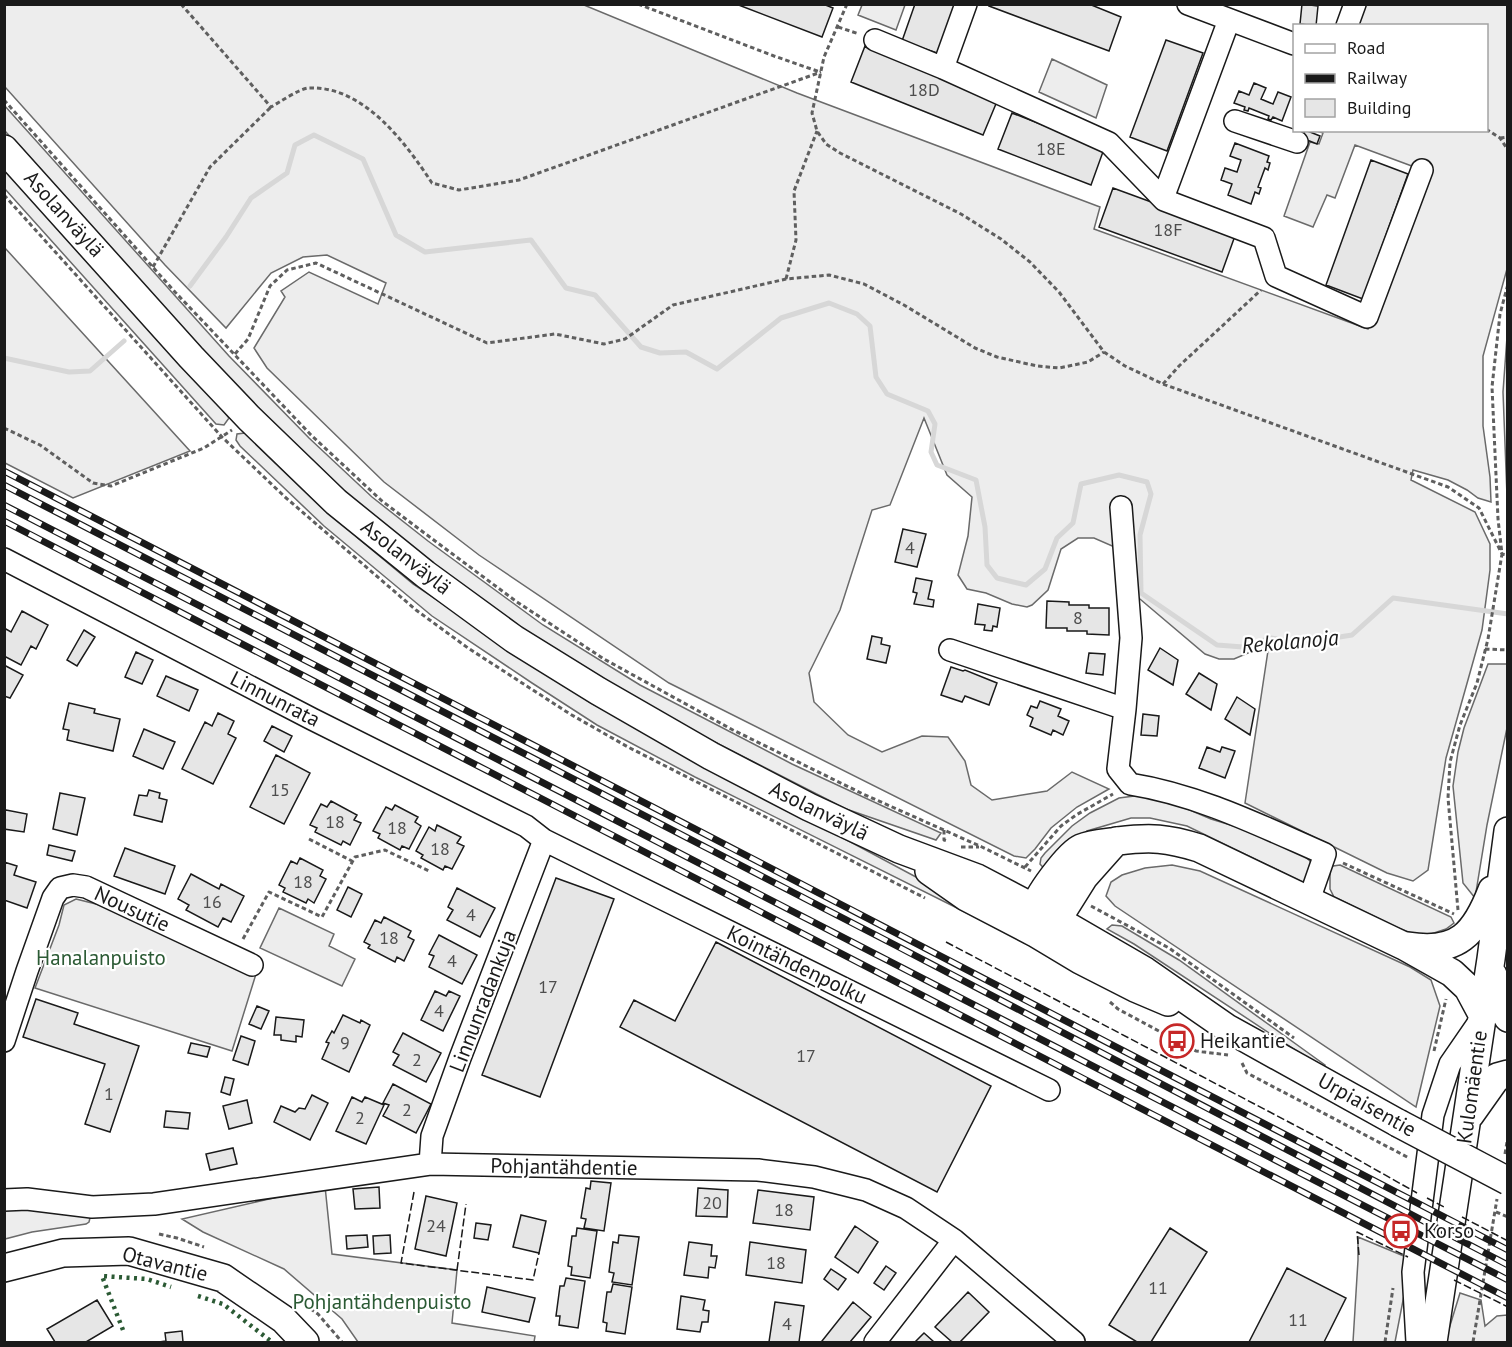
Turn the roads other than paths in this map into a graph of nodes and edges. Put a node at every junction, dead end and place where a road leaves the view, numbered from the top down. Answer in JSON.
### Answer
{"nodes":[{"id":1,"x":966,"y":4,"type":"edge"},
{"id":2,"x":1188,"y":4,"type":"edge"},
{"id":3,"x":1355,"y":4,"type":"edge"},
{"id":4,"x":1229,"y":20,"type":"junction"},
{"id":5,"x":1348,"y":24,"type":"edge"},
{"id":6,"x":875,"y":40,"type":"dead end"},
{"id":7,"x":1293,"y":44,"type":"edge"},
{"id":8,"x":943,"y":68,"type":"junction"},
{"id":9,"x":1235,"y":121,"type":"dead end"},
{"id":10,"x":1297,"y":142,"type":"dead end"},
{"id":11,"x":4,"y":149,"type":"edge"},
{"id":12,"x":1422,"y":170,"type":"dead end"},
{"id":13,"x":1163,"y":198,"type":"junction"},
{"id":14,"x":1121,"y":507,"type":"dead end"},
{"id":15,"x":4,"y":559,"type":"edge"},
{"id":16,"x":950,"y":650,"type":"dead end"},
{"id":17,"x":1125,"y":709,"type":"junction"},
{"id":18,"x":1508,"y":831,"type":"edge"},
{"id":19,"x":544,"y":840,"type":"junction"},
{"id":20,"x":1502,"y":866,"type":"junction"},
{"id":21,"x":1310,"y":900,"type":"junction"},
{"id":22,"x":1042,"y":920,"type":"junction"},
{"id":23,"x":1404,"y":946,"type":"junction"},
{"id":24,"x":243,"y":961,"type":"road end"},
{"id":25,"x":1495,"y":1017,"type":"edge"},
{"id":26,"x":4,"y":1041,"type":"edge"},
{"id":27,"x":1508,"y":1074,"type":"edge"},
{"id":28,"x":1049,"y":1090,"type":"dead end"},
{"id":29,"x":1467,"y":1118,"type":"junction"},
{"id":30,"x":430,"y":1164,"type":"junction"},
{"id":31,"x":1504,"y":1176,"type":"edge"},
{"id":32,"x":4,"y":1200,"type":"edge"},
{"id":33,"x":954,"y":1240,"type":"junction"},
{"id":34,"x":4,"y":1268,"type":"edge"},
{"id":35,"x":305,"y":1342,"type":"edge"},
{"id":36,"x":875,"y":1342,"type":"edge"},
{"id":37,"x":1074,"y":1342,"type":"edge"},
{"id":38,"x":1418,"y":1342,"type":"edge"},
{"id":39,"x":1433,"y":1342,"type":"edge"}],
"edges":[{"from":1,"to":8,"type":"street"},
{"from":2,"to":4,"type":"street"},
{"from":3,"to":5,"type":"street"},
{"from":4,"to":7,"type":"street"},
{"from":4,"to":13,"type":"street"},
{"from":6,"to":8,"type":"street"},
{"from":8,"to":13,"type":"street"},
{"from":9,"to":10,"type":"street"},
{"from":11,"to":22,"type":"main road","name":"Asolanväylä"},
{"from":12,"to":13,"type":"street"},
{"from":14,"to":17,"type":"street"},
{"from":15,"to":19,"type":"street","name":"Linnunrata"},
{"from":16,"to":17,"type":"street"},
{"from":17,"to":21,"type":"street"},
{"from":18,"to":20,"type":"main road","name":"Kulomäentie"},
{"from":19,"to":28,"type":"street","name":"Kointähdenpolku"},
{"from":19,"to":30,"type":"street","name":"Linnunradankuja"},
{"from":20,"to":23,"type":"main road"},
{"from":20,"to":25,"type":"main road","name":"Kulomäentie"},
{"from":21,"to":22,"type":"main road"},
{"from":21,"to":23,"type":"main road"},
{"from":22,"to":31,"type":"main road","name":"Urpiaisentie","bridge":true},
{"from":23,"to":25,"type":"main road"},
{"from":24,"to":26,"type":"street","name":"Nousutie"},
{"from":25,"to":29,"type":"main road","name":"Kulomäentie"},
{"from":25,"to":38,"type":"street"},
{"from":27,"to":29,"type":"main road"},
{"from":29,"to":39,"type":"main road","name":"Kulomäentie"},
{"from":30,"to":32,"type":"street","name":"Pohjantähdentie"},
{"from":30,"to":33,"type":"street","name":"Pohjantähdentie"},
{"from":33,"to":36,"type":"street"},
{"from":33,"to":37,"type":"street","name":"Pohjantähdentie"},
{"from":34,"to":35,"type":"main road","name":"Otavantie"}]}
